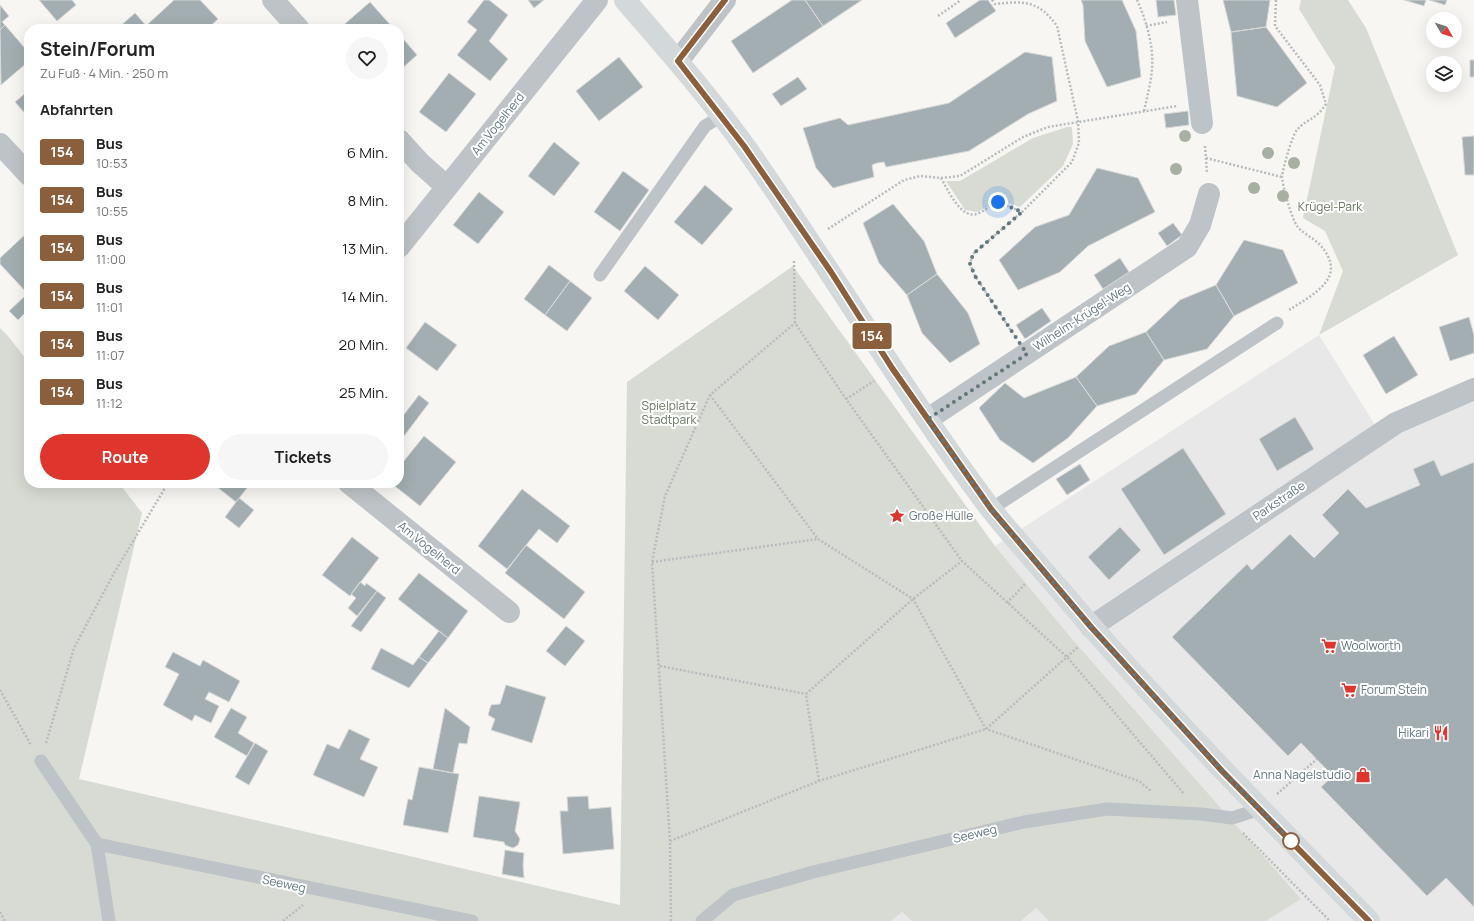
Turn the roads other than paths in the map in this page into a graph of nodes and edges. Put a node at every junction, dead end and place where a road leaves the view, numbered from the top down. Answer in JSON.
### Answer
{"nodes":[{"id":1,"x":274,"y":0,"type":"edge"},
{"id":2,"x":596,"y":0,"type":"edge"},
{"id":3,"x":625,"y":0,"type":"edge"},
{"id":4,"x":725,"y":0,"type":"edge"},
{"id":5,"x":1187,"y":0,"type":"edge"},
{"id":6,"x":295,"y":24,"type":"edge"},
{"id":7,"x":678,"y":61,"type":"junction"},
{"id":8,"x":1201,"y":113,"type":"road end"},
{"id":9,"x":722,"y":116,"type":"junction"},
{"id":10,"x":0,"y":144,"type":"edge"},
{"id":11,"x":404,"y":145,"type":"edge"},
{"id":12,"x":24,"y":170,"type":"edge"},
{"id":13,"x":447,"y":187,"type":"junction"},
{"id":14,"x":1209,"y":194,"type":"road end"},
{"id":15,"x":404,"y":241,"type":"edge"},
{"id":16,"x":600,"y":275,"type":"dead end"},
{"id":17,"x":1277,"y":323,"type":"road end"},
{"id":18,"x":1474,"y":389,"type":"edge"},
{"id":19,"x":928,"y":419,"type":"junction"},
{"id":20,"x":355,"y":488,"type":"edge"},
{"id":21,"x":991,"y":509,"type":"junction"},
{"id":22,"x":509,"y":612,"type":"dead end"},
{"id":23,"x":1091,"y":627,"type":"junction"},
{"id":24,"x":41,"y":761,"type":"road end"},
{"id":25,"x":1260,"y":809,"type":"junction"},
{"id":26,"x":97,"y":844,"type":"junction"},
{"id":27,"x":109,"y":921,"type":"edge"},
{"id":28,"x":472,"y":921,"type":"edge"},
{"id":29,"x":702,"y":921,"type":"edge"},
{"id":30,"x":1369,"y":921,"type":"edge"}],
"edges":[{"from":1,"to":6,"type":"street"},
{"from":2,"to":13,"type":"street","name":"Am Vogelherd"},
{"from":3,"to":7,"type":"street"},
{"from":4,"to":7,"type":"street"},
{"from":5,"to":8,"type":"street"},
{"from":7,"to":9,"type":"street"},
{"from":9,"to":16,"type":"lane"},
{"from":9,"to":19,"type":"street"},
{"from":10,"to":12,"type":"street"},
{"from":11,"to":13,"type":"street"},
{"from":13,"to":15,"type":"street","name":"Am Vogelherd"},
{"from":14,"to":19,"type":"street","name":"Wilhelm-Krügel-Weg"},
{"from":17,"to":21,"type":"lane"},
{"from":18,"to":23,"type":"street","name":"Parkstraße"},
{"from":19,"to":21,"type":"street"},
{"from":20,"to":22,"type":"street","name":"Am Vogelherd"},
{"from":21,"to":23,"type":"street"},
{"from":23,"to":25,"type":"street"},
{"from":24,"to":26,"type":"lane"},
{"from":25,"to":29,"type":"lane","name":"Seeweg"},
{"from":25,"to":30,"type":"street"},
{"from":26,"to":27,"type":"lane"},
{"from":26,"to":28,"type":"lane","name":"Seeweg"}]}
